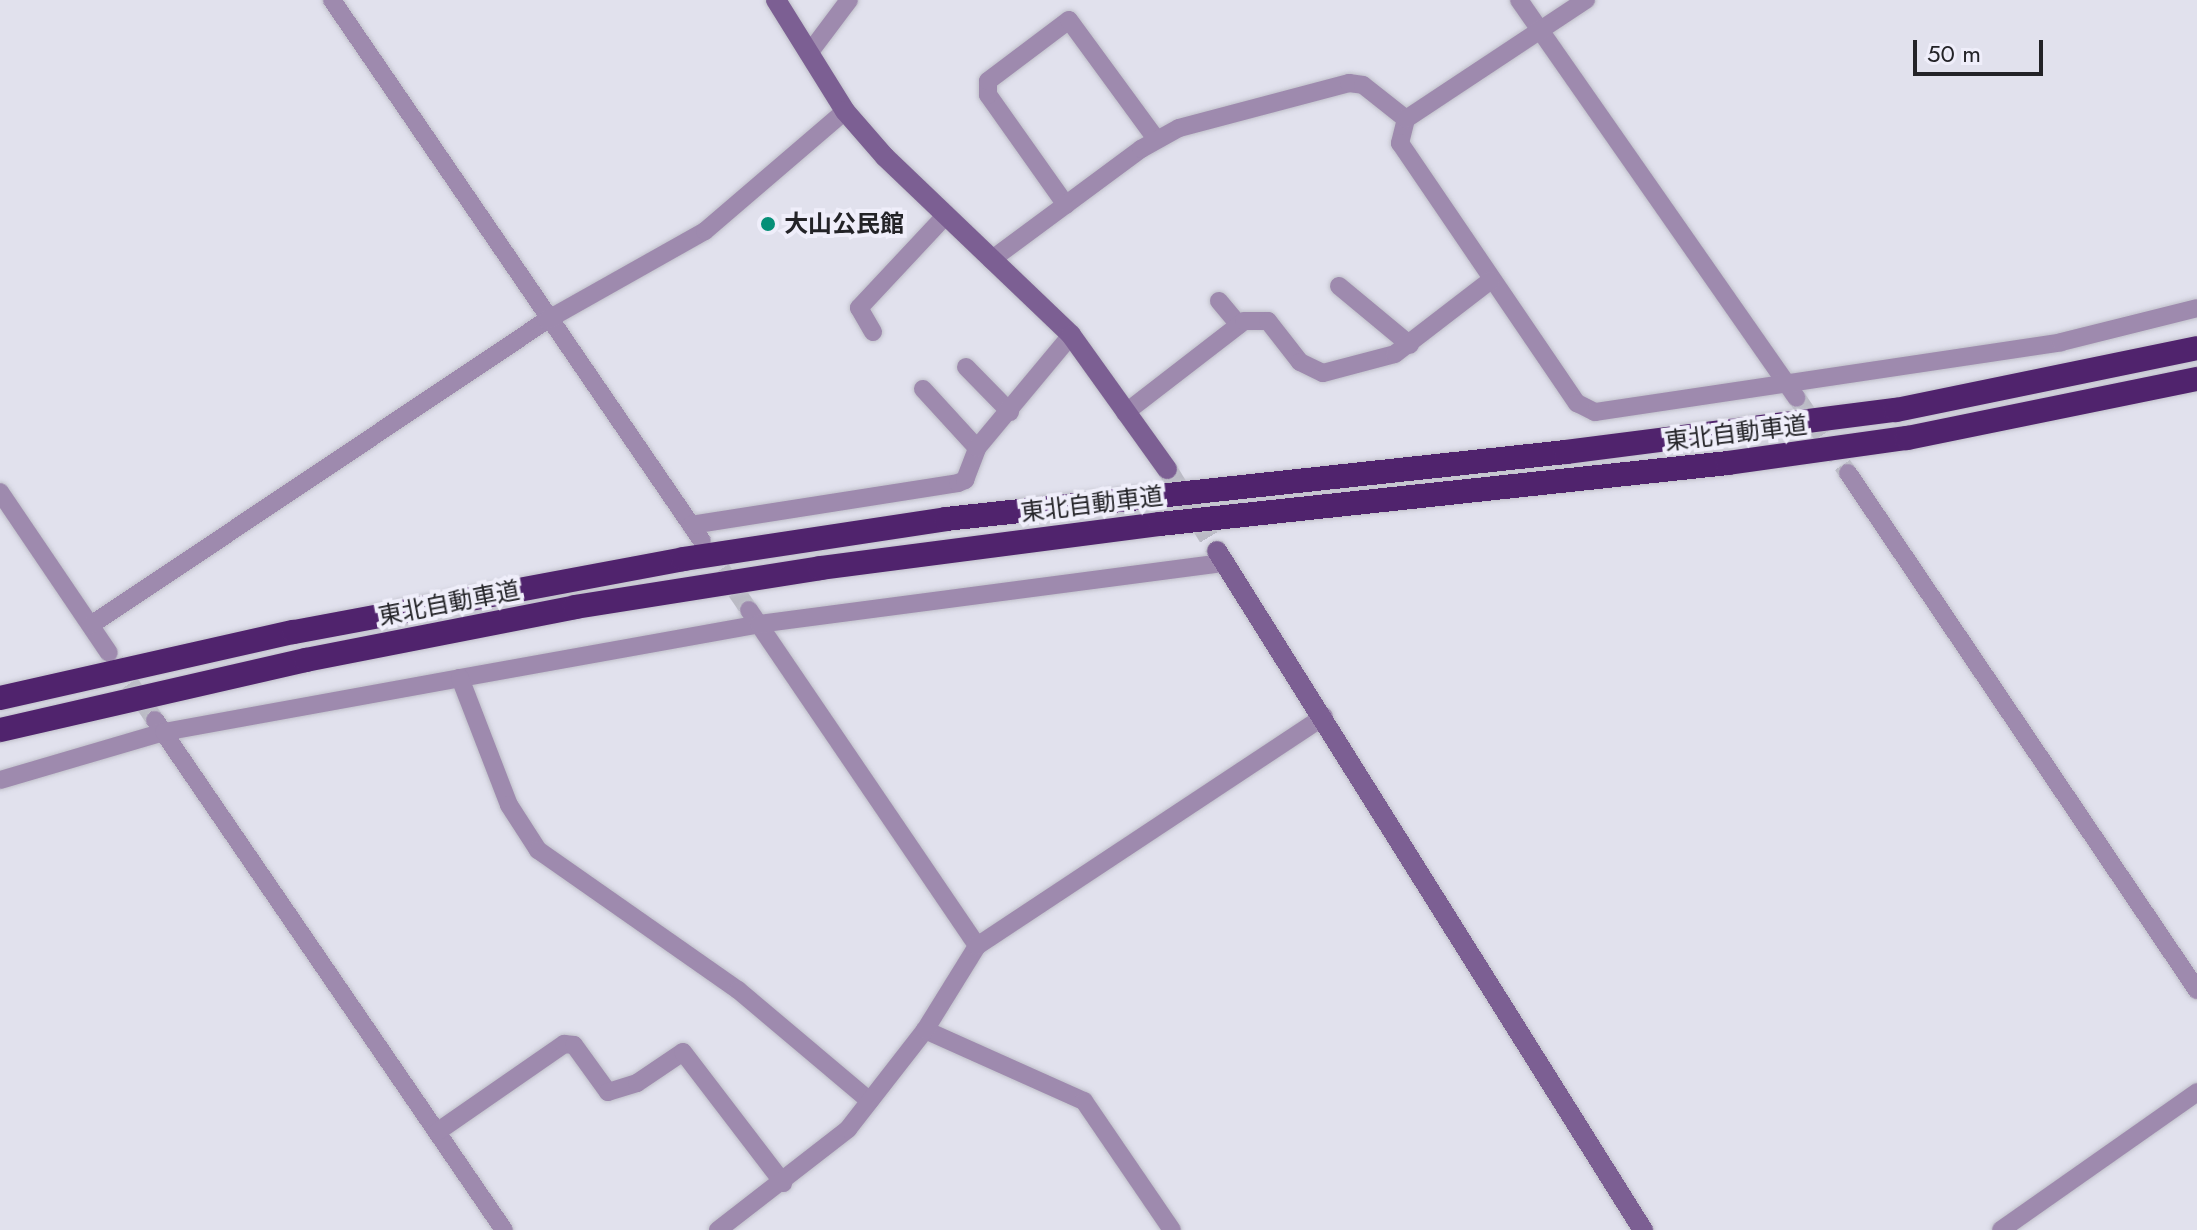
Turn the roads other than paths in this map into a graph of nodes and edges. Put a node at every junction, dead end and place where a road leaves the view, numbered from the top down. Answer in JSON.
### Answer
{"nodes":[{"id":1,"x":332,"y":0,"type":"edge"},
{"id":2,"x":776,"y":0,"type":"edge"},
{"id":3,"x":849,"y":0,"type":"edge"},
{"id":4,"x":1519,"y":0,"type":"edge"},
{"id":5,"x":1586,"y":0,"type":"edge"},
{"id":6,"x":1540,"y":32,"type":"junction"},
{"id":7,"x":810,"y":52,"type":"junction"},
{"id":8,"x":845,"y":111,"type":"junction"},
{"id":9,"x":1406,"y":119,"type":"junction"},
{"id":10,"x":1156,"y":139,"type":"junction"},
{"id":11,"x":1066,"y":205,"type":"junction"},
{"id":12,"x":946,"y":215,"type":"junction"},
{"id":13,"x":991,"y":260,"type":"junction"},
{"id":14,"x":1491,"y":280,"type":"junction"},
{"id":15,"x":1339,"y":286,"type":"dead end"},
{"id":16,"x":1219,"y":301,"type":"dead end"},
{"id":17,"x":2197,"y":308,"type":"edge"},
{"id":18,"x":547,"y":320,"type":"junction"},
{"id":19,"x":1239,"y":325,"type":"junction"},
{"id":20,"x":873,"y":332,"type":"dead end"},
{"id":21,"x":1071,"y":335,"type":"junction"},
{"id":22,"x":1410,"y":345,"type":"junction"},
{"id":23,"x":2197,"y":348,"type":"edge"},
{"id":24,"x":966,"y":367,"type":"dead end"},
{"id":25,"x":2197,"y":379,"type":"edge"},
{"id":26,"x":1784,"y":382,"type":"junction"},
{"id":27,"x":923,"y":389,"type":"dead end"},
{"id":28,"x":1797,"y":398,"type":"tunnel mouth"},
{"id":29,"x":1010,"y":412,"type":"junction"},
{"id":30,"x":1125,"y":413,"type":"junction"},
{"id":31,"x":977,"y":448,"type":"junction"},
{"id":32,"x":1167,"y":469,"type":"tunnel mouth"},
{"id":33,"x":1848,"y":473,"type":"tunnel mouth"},
{"id":34,"x":0,"y":492,"type":"edge"},
{"id":35,"x":691,"y":525,"type":"junction"},
{"id":36,"x":702,"y":541,"type":"tunnel mouth"},
{"id":37,"x":1221,"y":557,"type":"joint"},
{"id":38,"x":754,"y":617,"type":"junction"},
{"id":39,"x":91,"y":625,"type":"junction"},
{"id":40,"x":109,"y":653,"type":"tunnel mouth"},
{"id":41,"x":460,"y":678,"type":"junction"},
{"id":42,"x":0,"y":698,"type":"edge"},
{"id":43,"x":1324,"y":716,"type":"junction"},
{"id":44,"x":160,"y":726,"type":"junction"},
{"id":45,"x":0,"y":730,"type":"edge"},
{"id":46,"x":0,"y":780,"type":"edge"},
{"id":47,"x":977,"y":946,"type":"junction"},
{"id":48,"x":2197,"y":990,"type":"edge"},
{"id":49,"x":925,"y":1030,"type":"junction"},
{"id":50,"x":2197,"y":1092,"type":"edge"},
{"id":51,"x":870,"y":1101,"type":"junction"},
{"id":52,"x":437,"y":1132,"type":"junction"},
{"id":53,"x":783,"y":1183,"type":"junction"},
{"id":54,"x":504,"y":1230,"type":"edge"},
{"id":55,"x":718,"y":1230,"type":"edge"},
{"id":56,"x":1172,"y":1230,"type":"edge"},
{"id":57,"x":1643,"y":1230,"type":"edge"},
{"id":58,"x":2001,"y":1230,"type":"edge"}],
"edges":[{"from":1,"to":18,"type":"street"},
{"from":2,"to":7,"type":"street"},
{"from":3,"to":7,"type":"street"},
{"from":4,"to":6,"type":"street"},
{"from":5,"to":6,"type":"street"},
{"from":6,"to":9,"type":"street"},
{"from":6,"to":26,"type":"street"},
{"from":7,"to":8,"type":"street"},
{"from":8,"to":12,"type":"street"},
{"from":8,"to":18,"type":"street"},
{"from":9,"to":10,"type":"street"},
{"from":9,"to":14,"type":"street"},
{"from":10,"to":11,"type":"street"},
{"from":10,"to":11,"type":"street"},
{"from":11,"to":13,"type":"street"},
{"from":12,"to":13,"type":"street"},
{"from":12,"to":20,"type":"street"},
{"from":13,"to":21,"type":"street"},
{"from":14,"to":22,"type":"street"},
{"from":14,"to":26,"type":"street"},
{"from":15,"to":22,"type":"street"},
{"from":16,"to":19,"type":"street"},
{"from":17,"to":26,"type":"street"},
{"from":18,"to":35,"type":"street"},
{"from":18,"to":39,"type":"street"},
{"from":19,"to":22,"type":"street"},
{"from":19,"to":30,"type":"street"},
{"from":21,"to":29,"type":"street"},
{"from":21,"to":30,"type":"street"},
{"from":23,"to":42,"type":"highway","name":"東北自動車道"},
{"from":24,"to":29,"type":"street"},
{"from":25,"to":45,"type":"highway","name":"東北自動車道"},
{"from":26,"to":28,"type":"street"},
{"from":27,"to":31,"type":"street"},
{"from":29,"to":31,"type":"street"},
{"from":30,"to":32,"type":"street"},
{"from":31,"to":35,"type":"street"},
{"from":33,"to":48,"type":"street"},
{"from":34,"to":39,"type":"street"},
{"from":35,"to":36,"type":"street"},
{"from":37,"to":38,"type":"street"},
{"from":37,"to":43,"type":"street"},
{"from":38,"to":41,"type":"street"},
{"from":38,"to":47,"type":"street"},
{"from":39,"to":40,"type":"street"},
{"from":41,"to":44,"type":"street"},
{"from":41,"to":51,"type":"street"},
{"from":43,"to":47,"type":"street"},
{"from":43,"to":57,"type":"street"},
{"from":44,"to":46,"type":"street"},
{"from":44,"to":52,"type":"street"},
{"from":47,"to":49,"type":"street"},
{"from":49,"to":51,"type":"street"},
{"from":49,"to":56,"type":"street"},
{"from":50,"to":58,"type":"street"},
{"from":51,"to":53,"type":"street"},
{"from":52,"to":53,"type":"street"},
{"from":52,"to":54,"type":"street"},
{"from":53,"to":55,"type":"street"}]}
